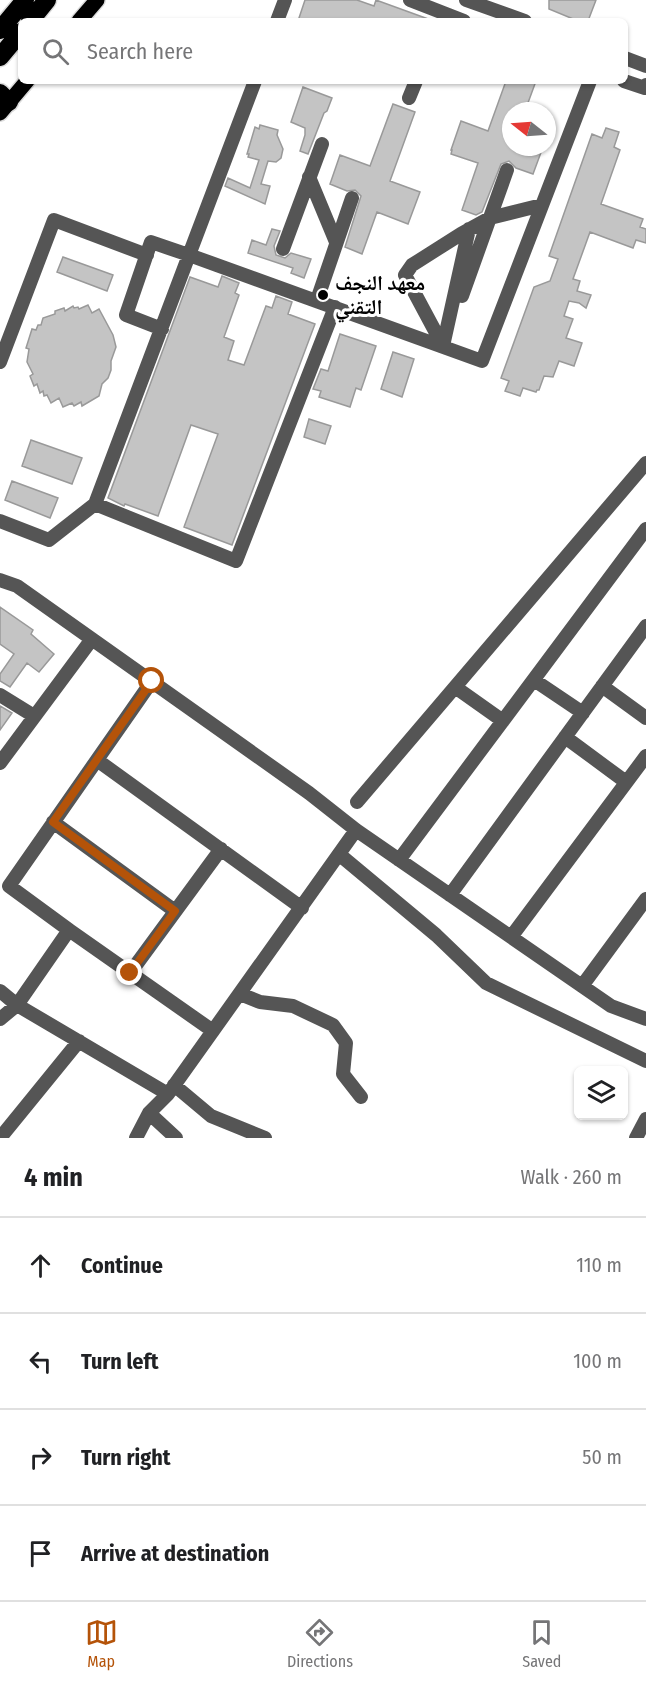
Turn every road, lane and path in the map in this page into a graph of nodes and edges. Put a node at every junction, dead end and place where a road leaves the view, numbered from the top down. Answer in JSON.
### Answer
{"nodes":[{"id":1,"x":25,"y":0,"type":"edge"},
{"id":2,"x":47,"y":0,"type":"edge"},
{"id":3,"x":97,"y":0,"type":"edge"},
{"id":4,"x":285,"y":0,"type":"edge"},
{"id":5,"x":410,"y":0,"type":"edge"},
{"id":6,"x":466,"y":0,"type":"edge"},
{"id":7,"x":441,"y":17,"type":"edge"},
{"id":8,"x":32,"y":18,"type":"edge"},
{"id":9,"x":82,"y":18,"type":"edge"},
{"id":10,"x":278,"y":18,"type":"edge"},
{"id":11,"x":514,"y":18,"type":"edge"},
{"id":12,"x":0,"y":30,"type":"edge"},
{"id":13,"x":18,"y":36,"type":"edge"},
{"id":14,"x":0,"y":57,"type":"edge"},
{"id":15,"x":628,"y":59,"type":"edge"},
{"id":16,"x":646,"y":66,"type":"edge"},
{"id":17,"x":628,"y":82,"type":"edge"},
{"id":18,"x":24,"y":84,"type":"edge"},
{"id":19,"x":254,"y":84,"type":"edge"},
{"id":20,"x":415,"y":84,"type":"edge"},
{"id":21,"x":589,"y":84,"type":"edge"},
{"id":22,"x":646,"y":85,"type":"edge"},
{"id":23,"x":409,"y":98,"type":"dead end"},
{"id":24,"x":3,"y":103,"type":"edge"},
{"id":25,"x":322,"y":144,"type":"dead end"},
{"id":26,"x":507,"y":170,"type":"dead end"},
{"id":27,"x":309,"y":177,"type":"junction"},
{"id":28,"x":352,"y":198,"type":"dead end"},
{"id":29,"x":542,"y":205,"type":"junction"},
{"id":30,"x":490,"y":218,"type":"junction"},
{"id":31,"x":469,"y":230,"type":"junction"},
{"id":32,"x":336,"y":242,"type":"junction"},
{"id":33,"x":283,"y":249,"type":"dead end"},
{"id":34,"x":147,"y":255,"type":"junction"},
{"id":35,"x":189,"y":255,"type":"junction"},
{"id":36,"x":317,"y":300,"type":"junction"},
{"id":37,"x":335,"y":307,"type":"junction"},
{"id":38,"x":162,"y":329,"type":"junction"},
{"id":39,"x":444,"y":346,"type":"junction"},
{"id":40,"x":0,"y":362,"type":"edge"},
{"id":41,"x":646,"y":463,"type":"edge"},
{"id":42,"x":95,"y":504,"type":"junction"},
{"id":43,"x":0,"y":521,"type":"edge"},
{"id":44,"x":646,"y":529,"type":"edge"},
{"id":45,"x":0,"y":580,"type":"edge"},
{"id":46,"x":646,"y":626,"type":"edge"},
{"id":47,"x":92,"y":639,"type":"junction"},
{"id":48,"x":534,"y":680,"type":"junction"},
{"id":49,"x":152,"y":681,"type":"junction"},
{"id":50,"x":602,"y":686,"type":"junction"},
{"id":51,"x":455,"y":687,"type":"junction"},
{"id":52,"x":0,"y":695,"type":"edge"},
{"id":53,"x":583,"y":713,"type":"junction"},
{"id":54,"x":34,"y":716,"type":"junction"},
{"id":55,"x":646,"y":718,"type":"edge"},
{"id":56,"x":503,"y":721,"type":"junction"},
{"id":57,"x":565,"y":737,"type":"junction"},
{"id":58,"x":645,"y":758,"type":"edge"},
{"id":59,"x":97,"y":760,"type":"junction"},
{"id":60,"x":0,"y":763,"type":"edge"},
{"id":61,"x":626,"y":782,"type":"junction"},
{"id":62,"x":357,"y":801,"type":"dead end"},
{"id":63,"x":53,"y":822,"type":"junction"},
{"id":64,"x":356,"y":830,"type":"junction"},
{"id":65,"x":221,"y":849,"type":"junction"},
{"id":66,"x":340,"y":855,"type":"junction"},
{"id":67,"x":399,"y":860,"type":"junction"},
{"id":68,"x":4,"y":891,"type":"edge"},
{"id":69,"x":450,"y":895,"type":"junction"},
{"id":70,"x":646,"y":899,"type":"edge"},
{"id":71,"x":302,"y":908,"type":"junction"},
{"id":72,"x":175,"y":911,"type":"junction"},
{"id":73,"x":69,"y":930,"type":"junction"},
{"id":74,"x":511,"y":937,"type":"junction"},
{"id":75,"x":130,"y":973,"type":"junction"},
{"id":76,"x":582,"y":986,"type":"junction"},
{"id":77,"x":0,"y":991,"type":"edge"},
{"id":78,"x":240,"y":994,"type":"junction"},
{"id":79,"x":17,"y":1005,"type":"junction"},
{"id":80,"x":0,"y":1019,"type":"edge"},
{"id":81,"x":646,"y":1019,"type":"edge"},
{"id":82,"x":213,"y":1031,"type":"junction"},
{"id":83,"x":79,"y":1041,"type":"junction"},
{"id":84,"x":646,"y":1061,"type":"edge"},
{"id":85,"x":171,"y":1090,"type":"junction"},
{"id":86,"x":361,"y":1098,"type":"dead end"},
{"id":87,"x":149,"y":1113,"type":"junction"},
{"id":88,"x":646,"y":1119,"type":"edge"},
{"id":89,"x":0,"y":1138,"type":"edge"},
{"id":90,"x":136,"y":1138,"type":"edge"},
{"id":91,"x":176,"y":1138,"type":"edge"},
{"id":92,"x":265,"y":1138,"type":"edge"},
{"id":93,"x":636,"y":1138,"type":"edge"}],
"edges":[{"from":1,"to":12,"type":"highway"},
{"from":2,"to":8,"type":"highway"},
{"from":3,"to":9,"type":"main road"},
{"from":4,"to":10,"type":"street"},
{"from":5,"to":7,"type":"street"},
{"from":6,"to":11,"type":"street"},
{"from":13,"to":14,"type":"highway"},
{"from":15,"to":16,"type":"street"},
{"from":17,"to":22,"type":"street"},
{"from":18,"to":24,"type":"main road"},
{"from":19,"to":35,"type":"street"},
{"from":20,"to":23,"type":"street"},
{"from":21,"to":29,"type":"street"},
{"from":25,"to":27,"type":"street"},
{"from":26,"to":30,"type":"street"},
{"from":27,"to":32,"type":"street"},
{"from":27,"to":33,"type":"street"},
{"from":28,"to":32,"type":"street"},
{"from":29,"to":30,"type":"street"},
{"from":29,"to":39,"type":"street"},
{"from":30,"to":31,"type":"street"},
{"from":30,"to":39,"type":"street"},
{"from":31,"to":39,"type":"street"},
{"from":31,"to":39,"type":"street"},
{"from":32,"to":36,"type":"street"},
{"from":34,"to":35,"type":"street"},
{"from":34,"to":38,"type":"street"},
{"from":34,"to":40,"type":"street"},
{"from":35,"to":36,"type":"street"},
{"from":35,"to":38,"type":"street"},
{"from":36,"to":37,"type":"street"},
{"from":37,"to":39,"type":"street"},
{"from":37,"to":42,"type":"street"},
{"from":38,"to":42,"type":"street"},
{"from":41,"to":51,"type":"street"},
{"from":42,"to":43,"type":"street"},
{"from":44,"to":48,"type":"street"},
{"from":45,"to":47,"type":"street"},
{"from":46,"to":50,"type":"street"},
{"from":47,"to":49,"type":"street"},
{"from":47,"to":54,"type":"street"},
{"from":48,"to":53,"type":"street"},
{"from":48,"to":56,"type":"street"},
{"from":49,"to":59,"type":"street"},
{"from":49,"to":64,"type":"street"},
{"from":50,"to":53,"type":"street"},
{"from":50,"to":55,"type":"street"},
{"from":51,"to":56,"type":"street"},
{"from":51,"to":62,"type":"street"},
{"from":52,"to":54,"type":"street"},
{"from":53,"to":57,"type":"street"},
{"from":54,"to":60,"type":"street"},
{"from":56,"to":67,"type":"street"},
{"from":57,"to":61,"type":"street"},
{"from":57,"to":69,"type":"street"},
{"from":58,"to":61,"type":"street"},
{"from":59,"to":63,"type":"street"},
{"from":59,"to":65,"type":"street"},
{"from":61,"to":74,"type":"street"},
{"from":63,"to":68,"type":"street"},
{"from":63,"to":72,"type":"street"},
{"from":64,"to":66,"type":"street"},
{"from":64,"to":67,"type":"street"},
{"from":65,"to":71,"type":"street"},
{"from":65,"to":72,"type":"street"},
{"from":66,"to":71,"type":"street"},
{"from":66,"to":84,"type":"street"},
{"from":67,"to":69,"type":"street"},
{"from":68,"to":73,"type":"street"},
{"from":69,"to":74,"type":"street"},
{"from":70,"to":76,"type":"street"},
{"from":71,"to":78,"type":"street"},
{"from":72,"to":75,"type":"street"},
{"from":73,"to":75,"type":"street"},
{"from":73,"to":79,"type":"street"},
{"from":74,"to":76,"type":"street"},
{"from":75,"to":82,"type":"street"},
{"from":76,"to":81,"type":"street"},
{"from":77,"to":79,"type":"street"},
{"from":78,"to":82,"type":"street"},
{"from":78,"to":86,"type":"street"},
{"from":79,"to":80,"type":"street"},
{"from":79,"to":83,"type":"street"},
{"from":82,"to":85,"type":"street"},
{"from":83,"to":85,"type":"street"},
{"from":83,"to":89,"type":"street"},
{"from":85,"to":87,"type":"street"},
{"from":85,"to":92,"type":"street"},
{"from":87,"to":90,"type":"street"},
{"from":87,"to":91,"type":"street"},
{"from":88,"to":93,"type":"street"}]}
